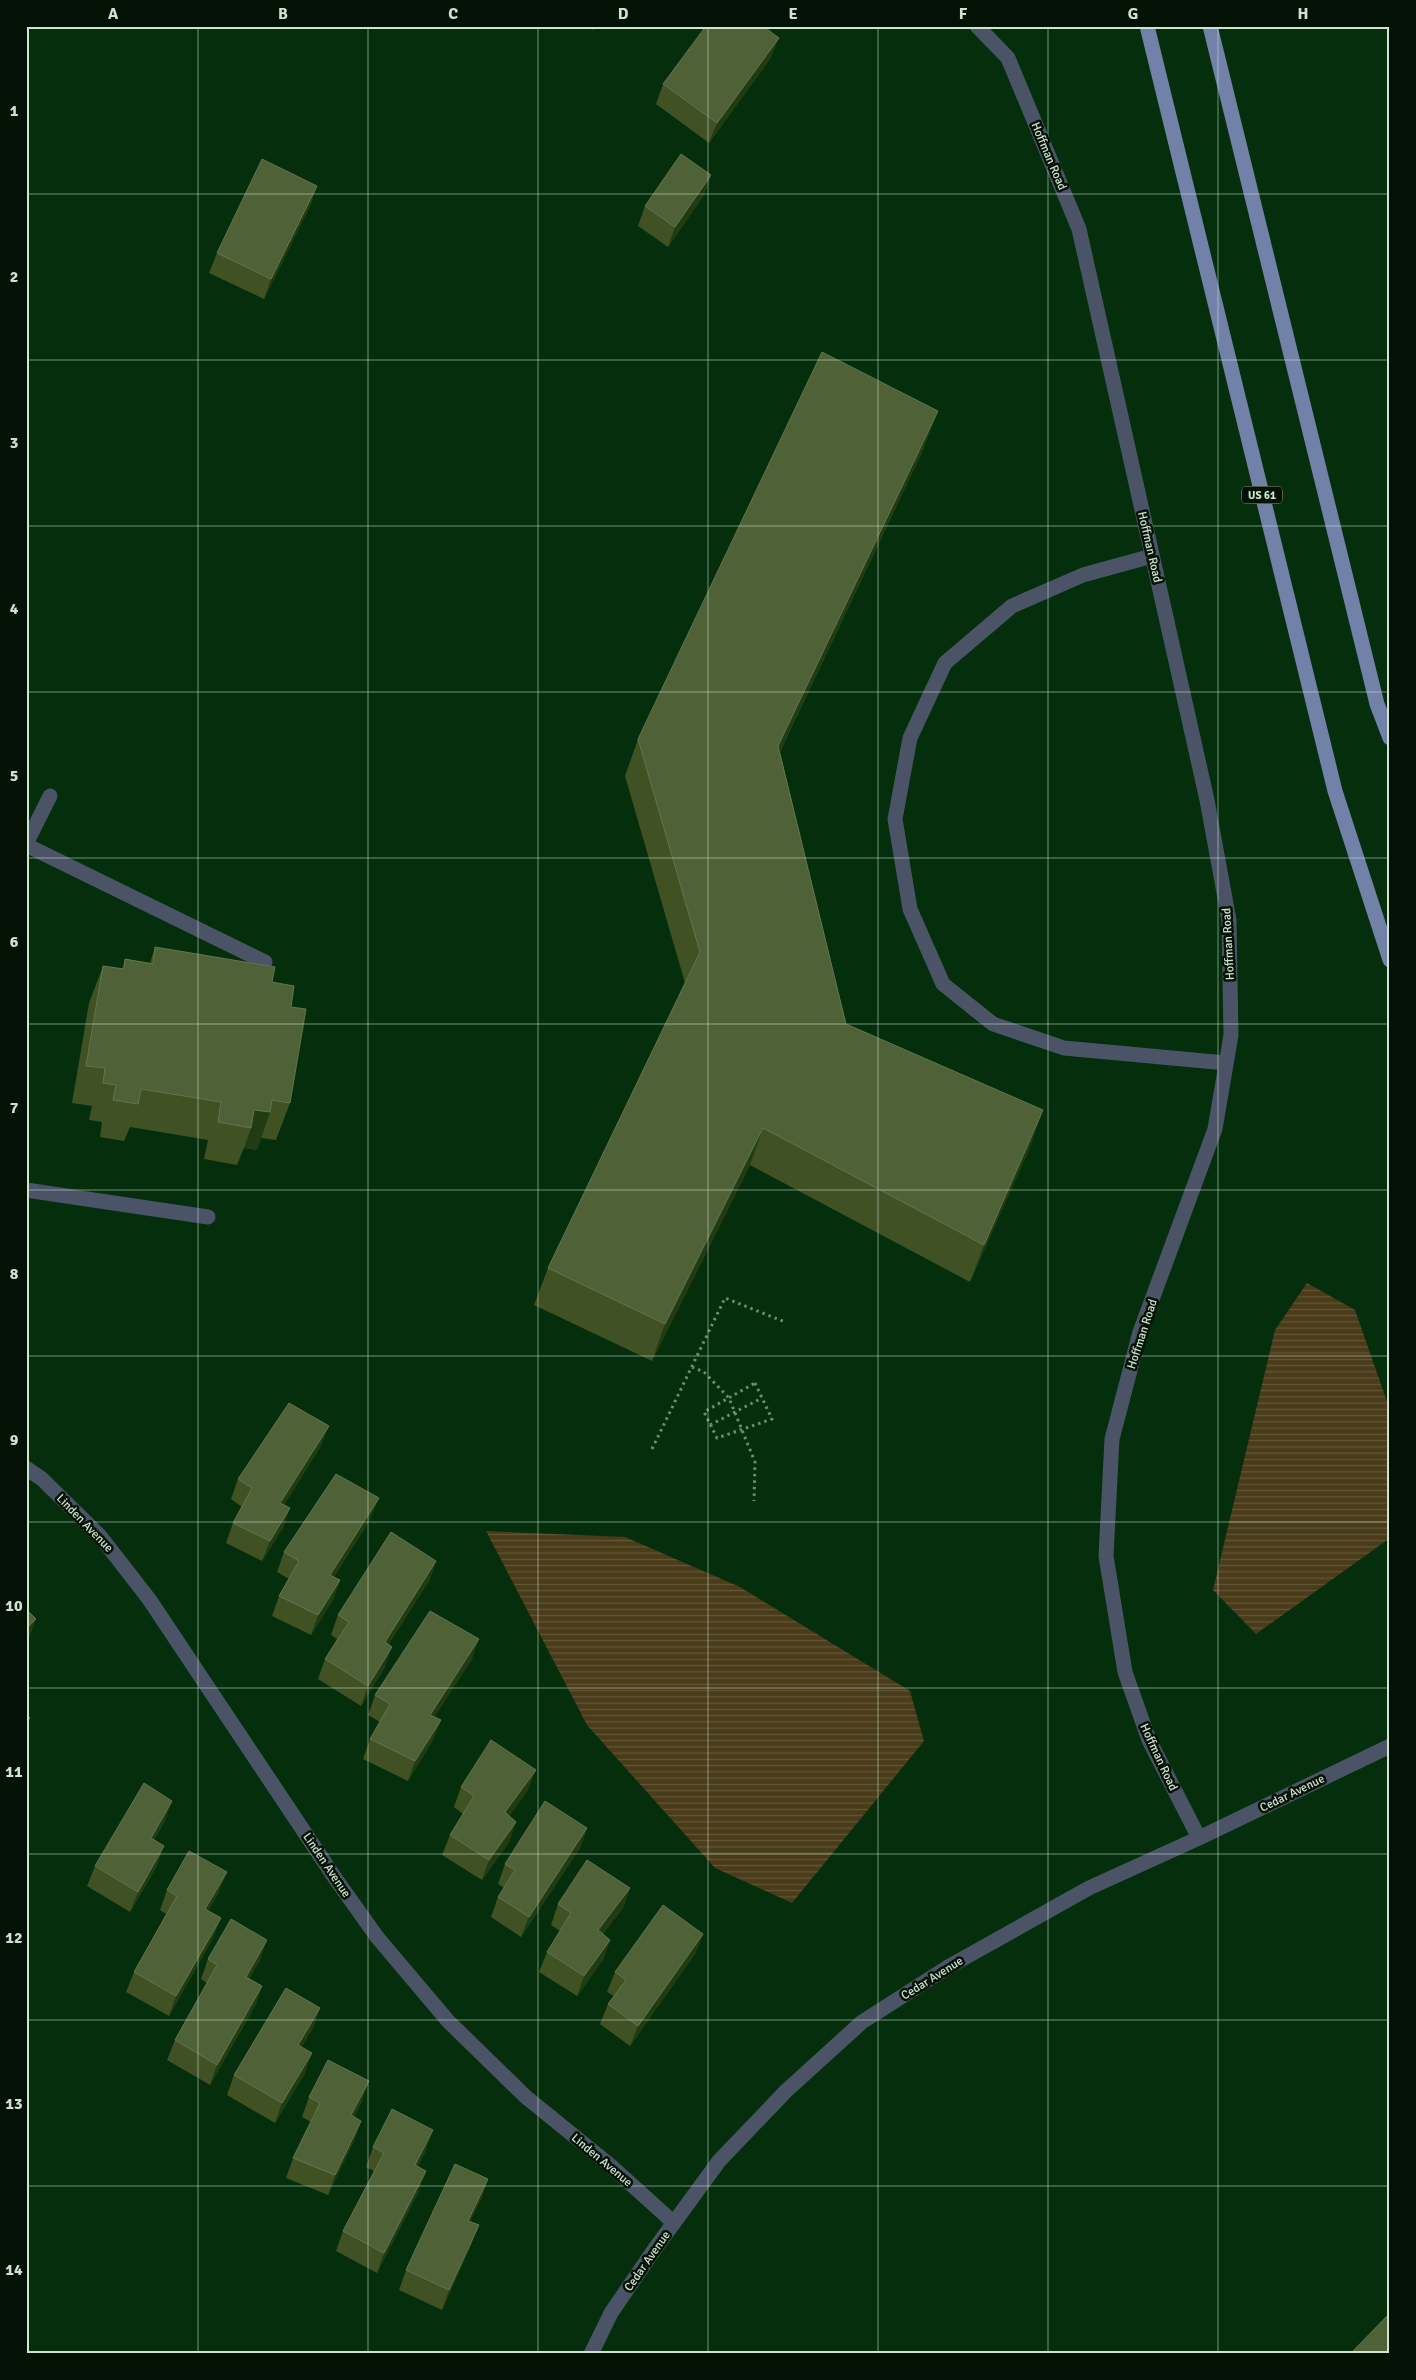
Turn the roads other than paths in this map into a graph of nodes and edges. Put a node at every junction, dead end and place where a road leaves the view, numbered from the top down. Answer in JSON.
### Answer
{"nodes":[{"id":1,"x":977,"y":26,"type":"edge"},
{"id":2,"x":1147,"y":26,"type":"edge"},
{"id":3,"x":1210,"y":26,"type":"edge"},
{"id":4,"x":1152,"y":556,"type":"junction"},
{"id":5,"x":1390,"y":738,"type":"edge"},
{"id":6,"x":50,"y":796,"type":"dead end"},
{"id":7,"x":26,"y":844,"type":"edge"},
{"id":8,"x":1390,"y":960,"type":"edge"},
{"id":9,"x":265,"y":962,"type":"dead end"},
{"id":10,"x":1226,"y":1063,"type":"junction"},
{"id":11,"x":26,"y":1190,"type":"edge"},
{"id":12,"x":208,"y":1217,"type":"dead end"},
{"id":13,"x":26,"y":1468,"type":"edge"},
{"id":14,"x":1390,"y":1746,"type":"edge"},
{"id":15,"x":1199,"y":1838,"type":"junction"},
{"id":16,"x":674,"y":2223,"type":"junction"},
{"id":17,"x":591,"y":2354,"type":"edge"}],
"edges":[{"from":1,"to":4,"type":"street","name":"Hoffman Road"},
{"from":2,"to":8,"type":"main road","number":"US 61"},
{"from":3,"to":5,"type":"main road"},
{"from":4,"to":10,"type":"street","name":"Hoffman Road"},
{"from":4,"to":10,"type":"street"},
{"from":6,"to":7,"type":"street"},
{"from":7,"to":9,"type":"street"},
{"from":10,"to":15,"type":"street","name":"Hoffman Road"},
{"from":11,"to":12,"type":"street"},
{"from":13,"to":16,"type":"street","name":"Linden Avenue"},
{"from":14,"to":15,"type":"street","name":"Cedar Avenue"},
{"from":15,"to":16,"type":"street","name":"Cedar Avenue"},
{"from":16,"to":17,"type":"street","name":"Cedar Avenue"}]}
